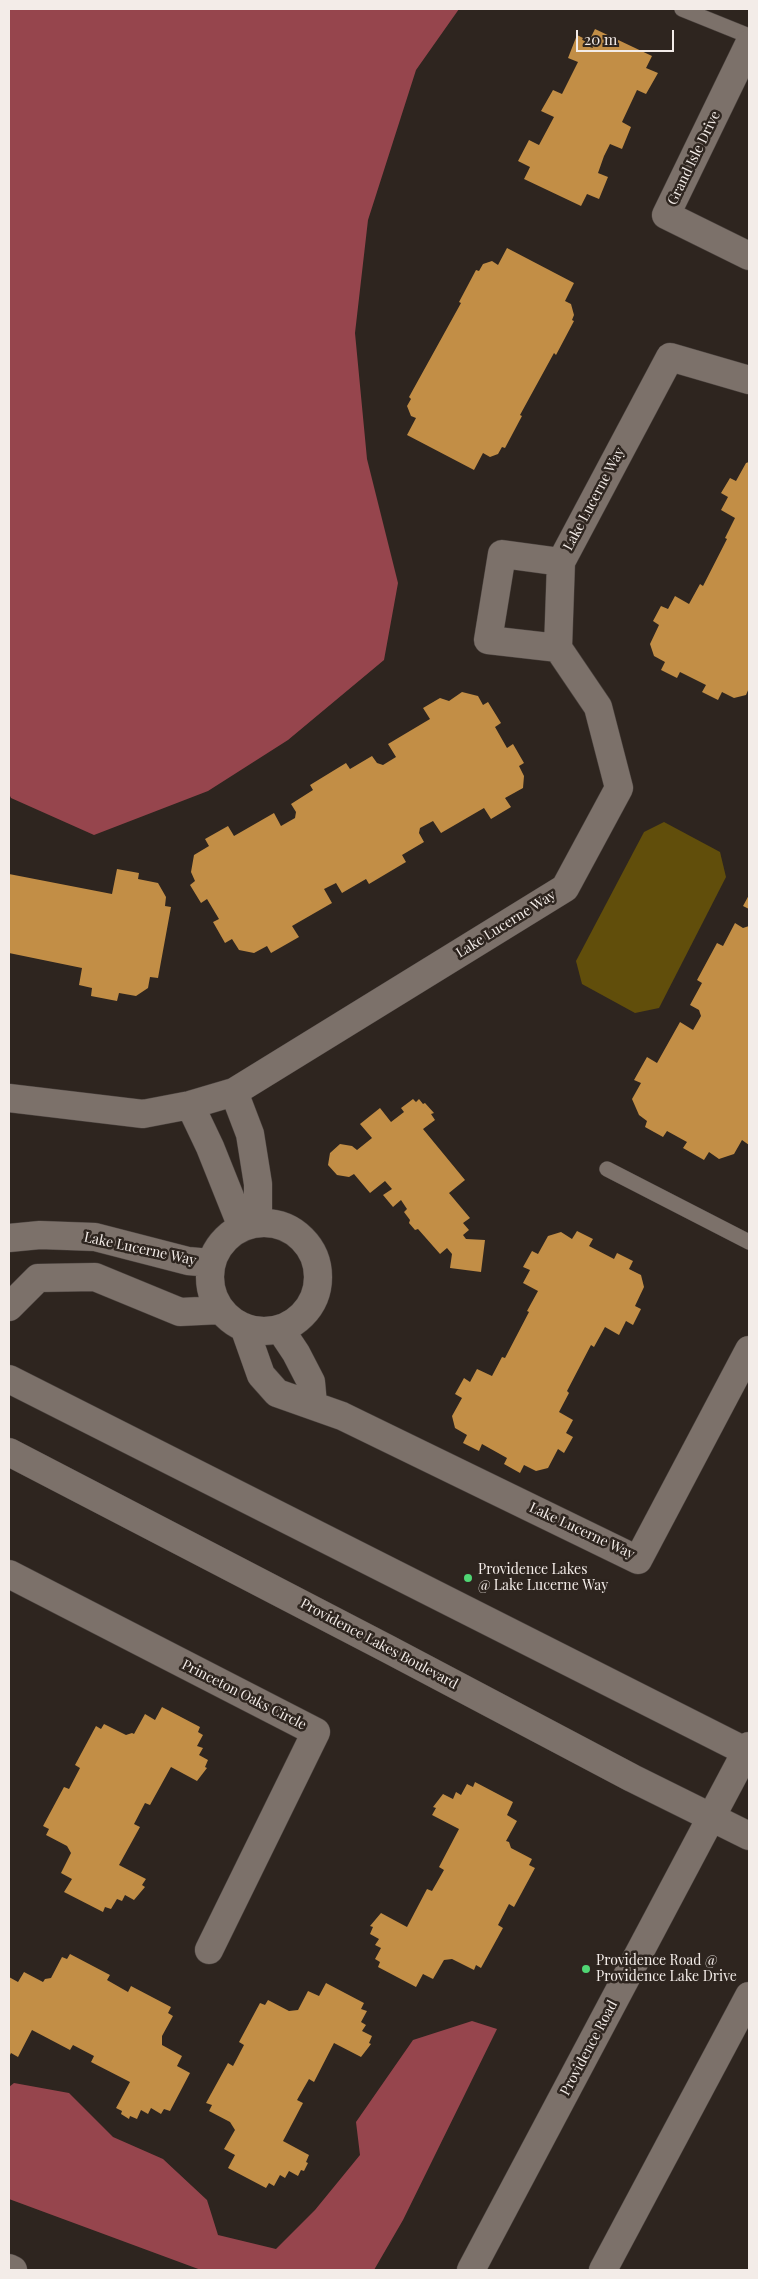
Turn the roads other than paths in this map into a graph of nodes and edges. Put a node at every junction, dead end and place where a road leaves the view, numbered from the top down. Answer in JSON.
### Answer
{"nodes":[{"id":1,"x":682,"y":9,"type":"edge"},
{"id":2,"x":749,"y":36,"type":"edge"},
{"id":3,"x":749,"y":44,"type":"edge"},
{"id":4,"x":749,"y":256,"type":"edge"},
{"id":5,"x":749,"y":380,"type":"edge"},
{"id":6,"x":561,"y":562,"type":"junction"},
{"id":7,"x":558,"y":648,"type":"junction"},
{"id":8,"x":234,"y":1092,"type":"junction"},
{"id":9,"x":9,"y":1098,"type":"edge"},
{"id":10,"x":190,"y":1105,"type":"junction"},
{"id":11,"x":607,"y":1169,"type":"dead end"},
{"id":12,"x":250,"y":1225,"type":"junction"},
{"id":13,"x":9,"y":1238,"type":"edge"},
{"id":14,"x":749,"y":1242,"type":"edge"},
{"id":15,"x":211,"y":1263,"type":"junction"},
{"id":16,"x":9,"y":1307,"type":"edge"},
{"id":17,"x":221,"y":1310,"type":"junction"},
{"id":18,"x":244,"y":1327,"type":"junction"},
{"id":19,"x":280,"y":1329,"type":"junction"},
{"id":20,"x":749,"y":1350,"type":"edge"},
{"id":21,"x":9,"y":1379,"type":"edge"},
{"id":22,"x":313,"y":1404,"type":"junction"},
{"id":23,"x":9,"y":1452,"type":"edge"},
{"id":24,"x":9,"y":1574,"type":"edge"},
{"id":25,"x":748,"y":1750,"type":"edge"},
{"id":26,"x":710,"y":1817,"type":"junction"},
{"id":27,"x":749,"y":1836,"type":"edge"},
{"id":28,"x":209,"y":1950,"type":"dead end"},
{"id":29,"x":749,"y":1996,"type":"edge"},
{"id":30,"x":9,"y":2268,"type":"edge"},
{"id":31,"x":13,"y":2270,"type":"edge"},
{"id":32,"x":472,"y":2270,"type":"edge"},
{"id":33,"x":603,"y":2270,"type":"edge"}],
"edges":[{"from":1,"to":2,"type":"lane"},
{"from":3,"to":4,"type":"street","name":"Grand Isle Drive"},
{"from":5,"to":6,"type":"street","name":"Lake Lucerne Way"},
{"from":6,"to":7,"type":"street","name":"Lake Lucerne Way"},
{"from":6,"to":7,"type":"street"},
{"from":7,"to":8,"type":"street","name":"Lake Lucerne Way"},
{"from":8,"to":10,"type":"street","name":"Lake Lucerne Way"},
{"from":8,"to":12,"type":"street"},
{"from":9,"to":10,"type":"street","name":"Lake Lucerne Way"},
{"from":10,"to":12,"type":"street"},
{"from":11,"to":14,"type":"lane"},
{"from":12,"to":15,"type":"street"},
{"from":12,"to":19,"type":"street"},
{"from":13,"to":15,"type":"street","name":"Lake Lucerne Way"},
{"from":15,"to":17,"type":"street"},
{"from":16,"to":17,"type":"street"},
{"from":17,"to":18,"type":"street"},
{"from":18,"to":19,"type":"street"},
{"from":18,"to":22,"type":"street","name":"Lake Lucerne Way"},
{"from":19,"to":22,"type":"street"},
{"from":20,"to":22,"type":"street","name":"Lake Lucerne Way"},
{"from":21,"to":25,"type":"street"},
{"from":23,"to":26,"type":"street","name":"Providence Lakes Boulevard"},
{"from":24,"to":28,"type":"street","name":"Princeton Oaks Circle"},
{"from":25,"to":26,"type":"street","name":"Providence Road"},
{"from":26,"to":27,"type":"street","name":"Providence Lakes Boulevard"},
{"from":26,"to":32,"type":"street","name":"Providence Road"},
{"from":29,"to":33,"type":"street"},
{"from":30,"to":31,"type":"street"}]}
